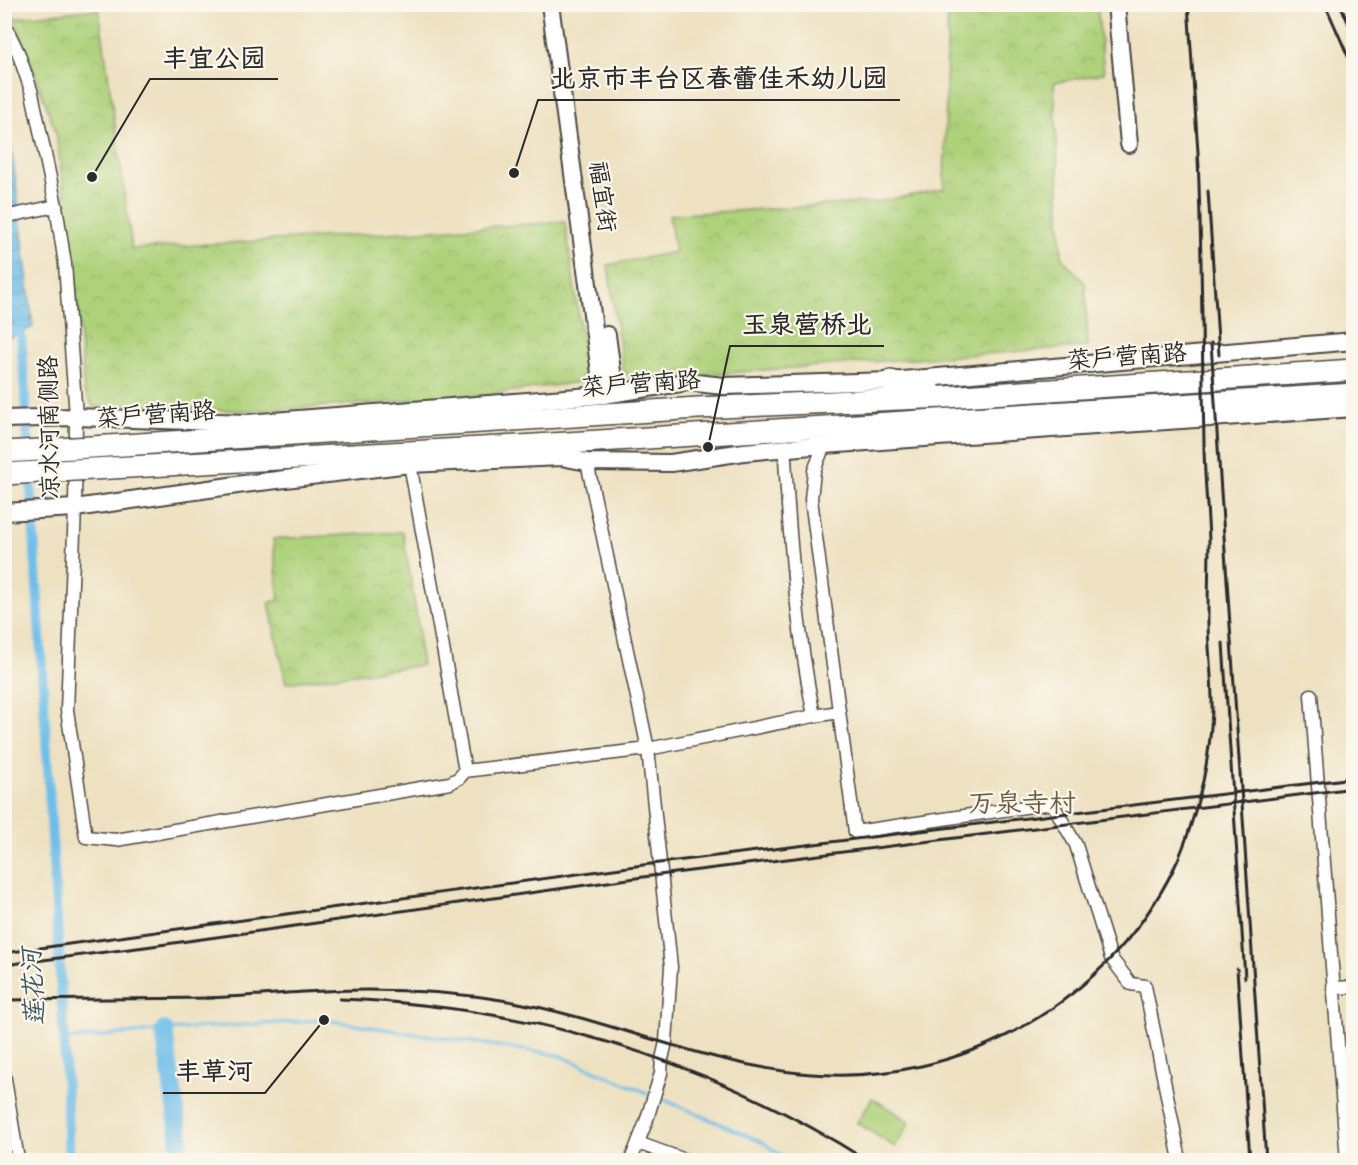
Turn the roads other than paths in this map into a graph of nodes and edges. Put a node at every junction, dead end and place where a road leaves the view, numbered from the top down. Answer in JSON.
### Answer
{"nodes":[{"id":1,"x":550,"y":4,"type":"edge"},
{"id":2,"x":559,"y":4,"type":"edge"},
{"id":3,"x":1116,"y":4,"type":"edge"},
{"id":4,"x":4,"y":23,"type":"edge"},
{"id":5,"x":1129,"y":144,"type":"dead end"},
{"id":6,"x":56,"y":206,"type":"junction"},
{"id":7,"x":4,"y":217,"type":"edge"},
{"id":8,"x":1353,"y":342,"type":"edge"},
{"id":9,"x":1353,"y":370,"type":"edge"},
{"id":10,"x":891,"y":381,"type":"junction"},
{"id":11,"x":609,"y":394,"type":"junction"},
{"id":12,"x":1353,"y":394,"type":"edge"},
{"id":13,"x":945,"y":397,"type":"junction"},
{"id":14,"x":1353,"y":408,"type":"edge"},
{"id":15,"x":76,"y":417,"type":"junction"},
{"id":16,"x":4,"y":419,"type":"edge"},
{"id":17,"x":824,"y":445,"type":"junction"},
{"id":18,"x":519,"y":446,"type":"junction"},
{"id":19,"x":4,"y":452,"type":"edge"},
{"id":20,"x":561,"y":458,"type":"junction"},
{"id":21,"x":785,"y":458,"type":"dead end"},
{"id":22,"x":587,"y":462,"type":"junction"},
{"id":23,"x":410,"y":464,"type":"junction"},
{"id":24,"x":4,"y":474,"type":"edge"},
{"id":25,"x":75,"y":508,"type":"junction"},
{"id":26,"x":4,"y":512,"type":"edge"},
{"id":27,"x":1311,"y":695,"type":"dead end"},
{"id":28,"x":839,"y":712,"type":"junction"},
{"id":29,"x":814,"y":717,"type":"junction"},
{"id":30,"x":648,"y":749,"type":"junction"},
{"id":31,"x":465,"y":771,"type":"junction"},
{"id":32,"x":1353,"y":987,"type":"edge"},
{"id":33,"x":1333,"y":988,"type":"junction"},
{"id":34,"x":4,"y":1073,"type":"edge"},
{"id":35,"x":638,"y":1143,"type":"junction"},
{"id":36,"x":18,"y":1161,"type":"edge"},
{"id":37,"x":631,"y":1161,"type":"edge"},
{"id":38,"x":685,"y":1161,"type":"edge"},
{"id":39,"x":1180,"y":1161,"type":"edge"},
{"id":40,"x":1347,"y":1161,"type":"edge"}],
"edges":[{"from":1,"to":11,"type":"street","name":"福宜街"},
{"from":2,"to":11,"type":"street","name":"福宜街"},
{"from":3,"to":5,"type":"street"},
{"from":4,"to":6,"type":"street","name":"凉水河南侧路"},
{"from":6,"to":7,"type":"street"},
{"from":6,"to":15,"type":"street","name":"凉水河南侧路"},
{"from":8,"to":10,"type":"street","name":"菜户营南路"},
{"from":9,"to":13,"type":"highway","name":"菜户营南路"},
{"from":10,"to":11,"type":"street","name":"菜户营南路"},
{"from":10,"to":13,"type":"highway"},
{"from":11,"to":15,"type":"street","name":"菜户营南路"},
{"from":12,"to":18,"type":"highway","name":"菜户营南路"},
{"from":13,"to":19,"type":"highway","name":"菜户营南路","bridge":true},
{"from":14,"to":17,"type":"street"},
{"from":15,"to":16,"type":"street","name":"菜户营南路"},
{"from":15,"to":25,"type":"street","name":"凉水河南侧路"},
{"from":17,"to":22,"type":"street"},
{"from":17,"to":28,"type":"street"},
{"from":18,"to":20,"type":"highway"},
{"from":18,"to":24,"type":"highway","name":"菜户营南路","bridge":true},
{"from":20,"to":22,"type":"street"},
{"from":20,"to":23,"type":"street"},
{"from":21,"to":29,"type":"street"},
{"from":22,"to":30,"type":"street"},
{"from":23,"to":25,"type":"street"},
{"from":23,"to":31,"type":"street"},
{"from":25,"to":26,"type":"street"},
{"from":25,"to":31,"type":"street","name":"凉水河南侧路"},
{"from":27,"to":33,"type":"street"},
{"from":28,"to":29,"type":"street"},
{"from":28,"to":39,"type":"street"},
{"from":29,"to":30,"type":"street"},
{"from":30,"to":31,"type":"street"},
{"from":30,"to":35,"type":"street"},
{"from":32,"to":33,"type":"street"},
{"from":33,"to":40,"type":"street"},
{"from":34,"to":36,"type":"street"},
{"from":35,"to":37,"type":"street"},
{"from":35,"to":38,"type":"street"}]}
